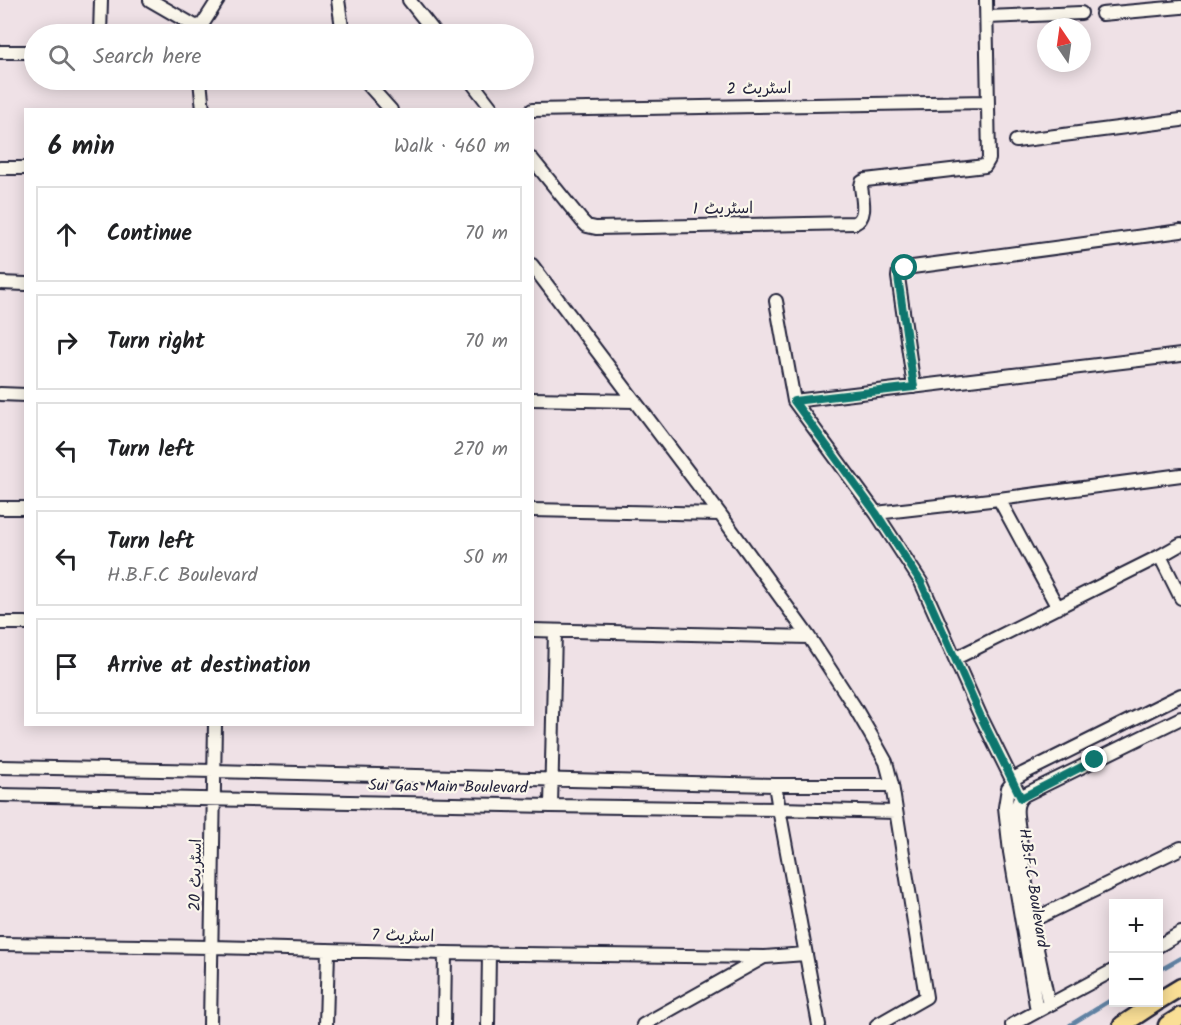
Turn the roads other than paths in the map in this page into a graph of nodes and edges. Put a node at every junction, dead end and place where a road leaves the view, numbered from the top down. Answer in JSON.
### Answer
{"nodes":[{"id":1,"x":101,"y":0,"type":"edge"},
{"id":2,"x":150,"y":0,"type":"edge"},
{"id":3,"x":218,"y":0,"type":"edge"},
{"id":4,"x":338,"y":0,"type":"edge"},
{"id":5,"x":409,"y":0,"type":"edge"},
{"id":6,"x":986,"y":0,"type":"edge"},
{"id":7,"x":1181,"y":7,"type":"edge"},
{"id":8,"x":1081,"y":13,"type":"dead end"},
{"id":9,"x":1101,"y":14,"type":"dead end"},
{"id":10,"x":987,"y":17,"type":"junction"},
{"id":11,"x":100,"y":24,"type":"edge"},
{"id":12,"x":186,"y":24,"type":"edge"},
{"id":13,"x":203,"y":24,"type":"edge"},
{"id":14,"x":342,"y":24,"type":"edge"},
{"id":15,"x":428,"y":24,"type":"edge"},
{"id":16,"x":0,"y":52,"type":"edge"},
{"id":17,"x":24,"y":52,"type":"edge"},
{"id":18,"x":203,"y":90,"type":"edge"},
{"id":19,"x":373,"y":90,"type":"edge"},
{"id":20,"x":478,"y":90,"type":"edge"},
{"id":21,"x":987,"y":102,"type":"junction"},
{"id":22,"x":203,"y":108,"type":"edge"},
{"id":23,"x":388,"y":108,"type":"edge"},
{"id":24,"x":491,"y":108,"type":"edge"},
{"id":25,"x":534,"y":110,"type":"edge"},
{"id":26,"x":1181,"y":120,"type":"edge"},
{"id":27,"x":1016,"y":141,"type":"dead end"},
{"id":28,"x":534,"y":161,"type":"edge"},
{"id":29,"x":0,"y":168,"type":"edge"},
{"id":30,"x":24,"y":168,"type":"edge"},
{"id":31,"x":1181,"y":231,"type":"edge"},
{"id":32,"x":534,"y":269,"type":"edge"},
{"id":33,"x":0,"y":283,"type":"edge"},
{"id":34,"x":24,"y":284,"type":"edge"},
{"id":35,"x":776,"y":301,"type":"dead end"},
{"id":36,"x":1181,"y":355,"type":"edge"},
{"id":37,"x":914,"y":387,"type":"junction"},
{"id":38,"x":0,"y":394,"type":"edge"},
{"id":39,"x":24,"y":395,"type":"edge"},
{"id":40,"x":534,"y":399,"type":"edge"},
{"id":41,"x":635,"y":401,"type":"junction"},
{"id":42,"x":794,"y":401,"type":"junction"},
{"id":43,"x":1181,"y":475,"type":"edge"},
{"id":44,"x":999,"y":499,"type":"junction"},
{"id":45,"x":0,"y":508,"type":"edge"},
{"id":46,"x":24,"y":508,"type":"edge"},
{"id":47,"x":534,"y":510,"type":"edge"},
{"id":48,"x":876,"y":513,"type":"junction"},
{"id":49,"x":720,"y":514,"type":"junction"},
{"id":50,"x":1181,"y":544,"type":"edge"},
{"id":51,"x":1160,"y":556,"type":"junction"},
{"id":52,"x":1181,"y":598,"type":"edge"},
{"id":53,"x":1058,"y":608,"type":"junction"},
{"id":54,"x":0,"y":622,"type":"edge"},
{"id":55,"x":24,"y":623,"type":"edge"},
{"id":56,"x":534,"y":630,"type":"edge"},
{"id":57,"x":555,"y":631,"type":"junction"},
{"id":58,"x":810,"y":637,"type":"junction"},
{"id":59,"x":956,"y":658,"type":"junction"},
{"id":60,"x":1181,"y":695,"type":"edge"},
{"id":61,"x":1181,"y":718,"type":"edge"},
{"id":62,"x":215,"y":726,"type":"edge"},
{"id":63,"x":0,"y":767,"type":"edge"},
{"id":64,"x":214,"y":771,"type":"junction"},
{"id":65,"x":551,"y":780,"type":"junction"},
{"id":66,"x":1012,"y":781,"type":"junction"},
{"id":67,"x":776,"y":785,"type":"junction"},
{"id":68,"x":892,"y":785,"type":"junction"},
{"id":69,"x":0,"y":795,"type":"edge"},
{"id":70,"x":1021,"y":798,"type":"junction"},
{"id":71,"x":214,"y":800,"type":"junction"},
{"id":72,"x":551,"y":806,"type":"junction"},
{"id":73,"x":778,"y":809,"type":"junction"},
{"id":74,"x":896,"y":812,"type":"junction"},
{"id":75,"x":1181,"y":848,"type":"edge"},
{"id":76,"x":1031,"y":921,"type":"junction"},
{"id":77,"x":1181,"y":933,"type":"edge"},
{"id":78,"x":1163,"y":943,"type":"edge"},
{"id":79,"x":0,"y":944,"type":"edge"},
{"id":80,"x":212,"y":947,"type":"junction"},
{"id":81,"x":328,"y":951,"type":"junction"},
{"id":82,"x":445,"y":953,"type":"junction"},
{"id":83,"x":489,"y":953,"type":"junction"},
{"id":84,"x":805,"y":954,"type":"junction"},
{"id":85,"x":765,"y":957,"type":"junction"},
{"id":86,"x":1109,"y":972,"type":"edge"},
{"id":87,"x":1181,"y":987,"type":"edge"},
{"id":88,"x":1163,"y":998,"type":"edge"},
{"id":89,"x":1049,"y":1005,"type":"junction"},
{"id":90,"x":1149,"y":1007,"type":"edge"},
{"id":91,"x":1037,"y":1011,"type":"junction"},
{"id":92,"x":1181,"y":1016,"type":"edge"},
{"id":93,"x":210,"y":1025,"type":"edge"},
{"id":94,"x":326,"y":1025,"type":"edge"},
{"id":95,"x":444,"y":1025,"type":"edge"},
{"id":96,"x":488,"y":1025,"type":"edge"},
{"id":97,"x":643,"y":1025,"type":"edge"},
{"id":98,"x":819,"y":1025,"type":"edge"},
{"id":99,"x":877,"y":1025,"type":"edge"},
{"id":100,"x":1012,"y":1025,"type":"edge"},
{"id":101,"x":1122,"y":1025,"type":"edge"},
{"id":102,"x":1167,"y":1025,"type":"edge"}],
"edges":[{"from":1,"to":11,"type":"street"},
{"from":2,"to":12,"type":"street"},
{"from":3,"to":13,"type":"street"},
{"from":4,"to":14,"type":"street"},
{"from":5,"to":15,"type":"street"},
{"from":6,"to":10,"type":"street"},
{"from":7,"to":9,"type":"street"},
{"from":8,"to":10,"type":"street"},
{"from":10,"to":21,"type":"street"},
{"from":16,"to":17,"type":"street"},
{"from":18,"to":22,"type":"street"},
{"from":19,"to":23,"type":"street"},
{"from":20,"to":24,"type":"street"},
{"from":21,"to":25,"type":"street","name":"اسٹریٹ 2"},
{"from":21,"to":28,"type":"street","name":"اسٹریٹ 1"},
{"from":26,"to":27,"type":"street"},
{"from":29,"to":30,"type":"street"},
{"from":31,"to":37,"type":"street"},
{"from":32,"to":41,"type":"street"},
{"from":33,"to":34,"type":"street"},
{"from":35,"to":42,"type":"street"},
{"from":36,"to":37,"type":"street"},
{"from":37,"to":42,"type":"street"},
{"from":38,"to":39,"type":"street"},
{"from":40,"to":41,"type":"street"},
{"from":41,"to":49,"type":"street"},
{"from":42,"to":48,"type":"street"},
{"from":43,"to":44,"type":"street"},
{"from":44,"to":48,"type":"street"},
{"from":44,"to":53,"type":"street"},
{"from":45,"to":46,"type":"street"},
{"from":47,"to":49,"type":"street"},
{"from":48,"to":59,"type":"street"},
{"from":49,"to":58,"type":"street"},
{"from":50,"to":51,"type":"street"},
{"from":51,"to":52,"type":"street"},
{"from":51,"to":53,"type":"street"},
{"from":53,"to":59,"type":"street"},
{"from":54,"to":55,"type":"street"},
{"from":56,"to":57,"type":"street"},
{"from":57,"to":58,"type":"street"},
{"from":57,"to":65,"type":"street"},
{"from":58,"to":68,"type":"street"},
{"from":59,"to":66,"type":"street"},
{"from":60,"to":66,"type":"street"},
{"from":61,"to":70,"type":"street"},
{"from":62,"to":64,"type":"street","name":"اسٹریٹ 20"},
{"from":63,"to":64,"type":"street","name":"Sui Gas Main Boulevard"},
{"from":64,"to":65,"type":"street","name":"Sui Gas Main Boulevard"},
{"from":64,"to":71,"type":"street","name":"اسٹریٹ 20"},
{"from":65,"to":67,"type":"street","name":"Sui Gas Main Boulevard"},
{"from":65,"to":72,"type":"street"},
{"from":66,"to":70,"type":"street"},
{"from":66,"to":91,"type":"street","name":"H.B.F.C Boulevard"},
{"from":67,"to":68,"type":"street","name":"Sui Gas Main Boulevard"},
{"from":67,"to":73,"type":"street"},
{"from":68,"to":74,"type":"street"},
{"from":69,"to":71,"type":"street","name":"Sui Gas Main Boulevard"},
{"from":70,"to":76,"type":"street","name":"H.B.F.C Boulevard"},
{"from":71,"to":72,"type":"street","name":"Sui Gas Main Boulevard"},
{"from":71,"to":80,"type":"street","name":"اسٹریٹ 20"},
{"from":72,"to":73,"type":"street","name":"Sui Gas Main Boulevard"},
{"from":73,"to":74,"type":"street","name":"Sui Gas Main Boulevard"},
{"from":73,"to":84,"type":"street"},
{"from":74,"to":99,"type":"street"},
{"from":75,"to":76,"type":"street"},
{"from":76,"to":89,"type":"street","name":"H.B.F.C Boulevard"},
{"from":77,"to":78,"type":"street"},
{"from":79,"to":80,"type":"street","name":"اسٹریٹ 7"},
{"from":80,"to":81,"type":"street","name":"اسٹریٹ 7"},
{"from":80,"to":93,"type":"street","name":"اسٹریٹ 20"},
{"from":81,"to":82,"type":"street","name":"اسٹریٹ 7"},
{"from":81,"to":94,"type":"street"},
{"from":82,"to":83,"type":"street","name":"اسٹریٹ 7"},
{"from":82,"to":95,"type":"street"},
{"from":83,"to":85,"type":"street","name":"اسٹریٹ 7"},
{"from":83,"to":96,"type":"street"},
{"from":84,"to":85,"type":"street","name":"اسٹریٹ 7"},
{"from":84,"to":98,"type":"street"},
{"from":85,"to":97,"type":"street"},
{"from":86,"to":89,"type":"street"},
{"from":87,"to":88,"type":"highway"},
{"from":89,"to":91,"type":"street"},
{"from":90,"to":101,"type":"highway"},
{"from":91,"to":100,"type":"street"},
{"from":92,"to":102,"type":"highway"}]}
